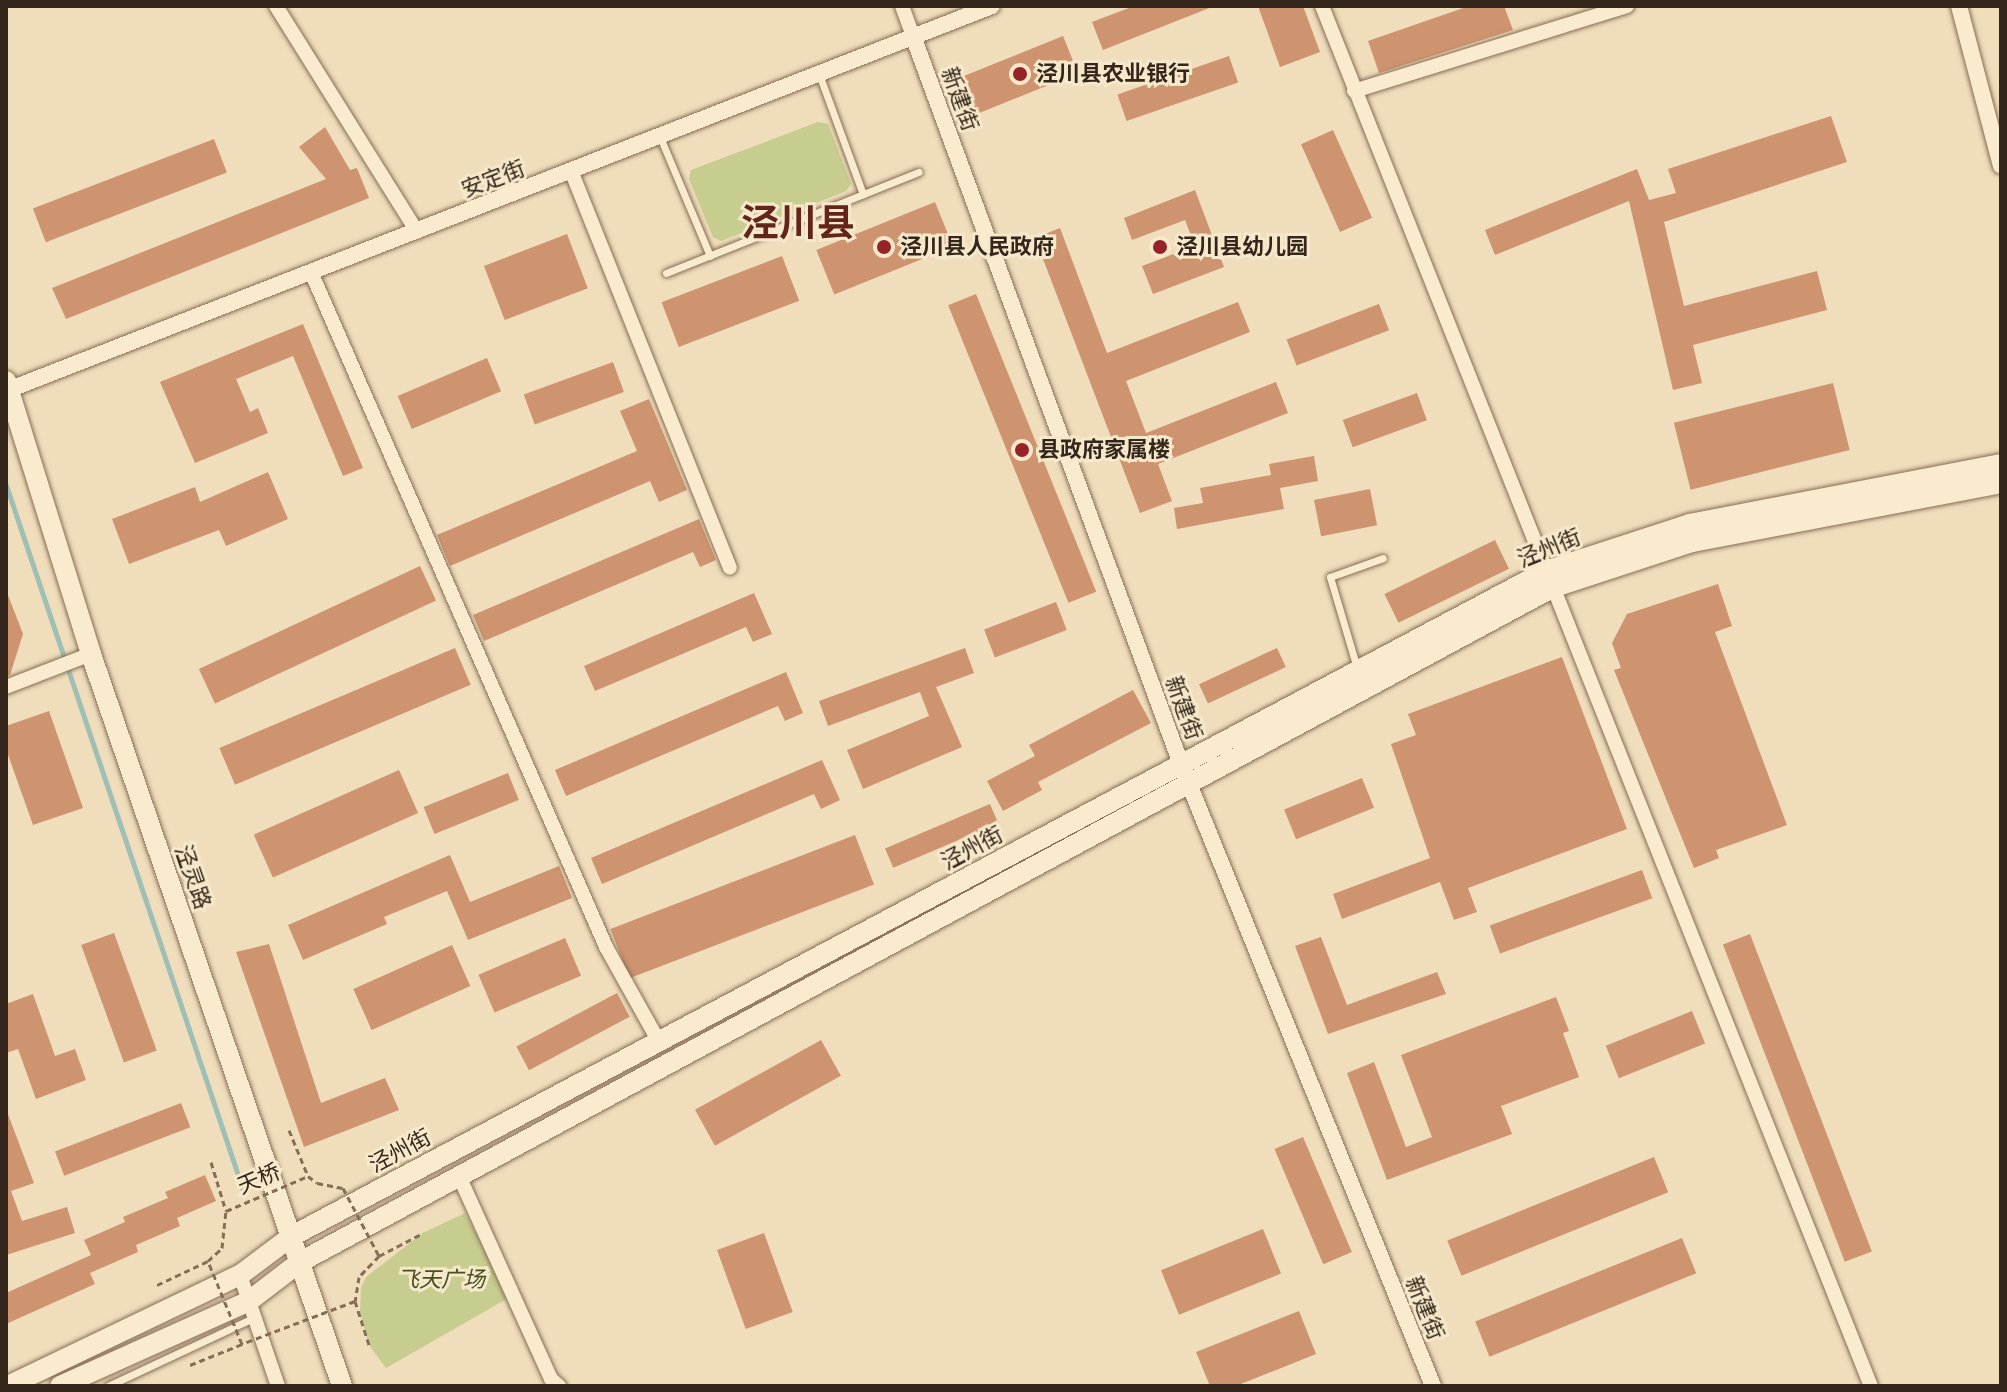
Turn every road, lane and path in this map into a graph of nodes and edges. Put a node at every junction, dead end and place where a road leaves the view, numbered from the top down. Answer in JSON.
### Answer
{"nodes":[{"id":1,"x":276,"y":6,"type":"edge"},
{"id":2,"x":902,"y":6,"type":"edge"},
{"id":3,"x":992,"y":6,"type":"edge"},
{"id":4,"x":1322,"y":6,"type":"edge"},
{"id":5,"x":1627,"y":6,"type":"edge"},
{"id":6,"x":1959,"y":6,"type":"edge"},
{"id":7,"x":913,"y":36,"type":"junction"},
{"id":8,"x":819,"y":74,"type":"junction"},
{"id":9,"x":1354,"y":91,"type":"junction"},
{"id":10,"x":660,"y":137,"type":"junction"},
{"id":11,"x":2001,"y":166,"type":"edge"},
{"id":12,"x":919,"y":172,"type":"dead end"},
{"id":13,"x":572,"y":173,"type":"junction"},
{"id":14,"x":863,"y":194,"type":"junction"},
{"id":15,"x":417,"y":232,"type":"junction"},
{"id":16,"x":710,"y":256,"type":"junction"},
{"id":17,"x":311,"y":272,"type":"junction"},
{"id":18,"x":666,"y":273,"type":"dead end"},
{"id":19,"x":7,"y":386,"type":"edge"},
{"id":20,"x":2001,"y":464,"type":"edge"},
{"id":21,"x":2001,"y":483,"type":"edge"},
{"id":22,"x":1383,"y":558,"type":"dead end"},
{"id":23,"x":730,"y":568,"type":"dead end"},
{"id":24,"x":1549,"y":579,"type":"junction"},
{"id":25,"x":83,"y":657,"type":"junction"},
{"id":26,"x":1358,"y":671,"type":"junction"},
{"id":27,"x":6,"y":687,"type":"edge"},
{"id":28,"x":1185,"y":772,"type":"junction"},
{"id":29,"x":658,"y":1040,"type":"junction"},
{"id":30,"x":289,"y":1130,"type":"dead end"},
{"id":31,"x":211,"y":1162,"type":"dead end"},
{"id":32,"x":308,"y":1176,"type":"junction"},
{"id":33,"x":459,"y":1176,"type":"junction"},
{"id":34,"x":226,"y":1211,"type":"junction"},
{"id":35,"x":423,"y":1233,"type":"dead end"},
{"id":36,"x":292,"y":1236,"type":"junction"},
{"id":37,"x":379,"y":1256,"type":"junction"},
{"id":38,"x":208,"y":1261,"type":"junction"},
{"id":39,"x":300,"y":1262,"type":"junction"},
{"id":40,"x":240,"y":1275,"type":"junction"},
{"id":41,"x":157,"y":1285,"type":"dead end"},
{"id":42,"x":355,"y":1301,"type":"junction"},
{"id":43,"x":252,"y":1309,"type":"junction"},
{"id":44,"x":242,"y":1344,"type":"junction"},
{"id":45,"x":369,"y":1345,"type":"dead end"},
{"id":46,"x":190,"y":1365,"type":"dead end"},
{"id":47,"x":8,"y":1386,"type":"edge"},
{"id":48,"x":60,"y":1386,"type":"edge"},
{"id":49,"x":108,"y":1386,"type":"edge"},
{"id":50,"x":278,"y":1386,"type":"edge"},
{"id":51,"x":342,"y":1386,"type":"edge"},
{"id":52,"x":559,"y":1386,"type":"edge"},
{"id":53,"x":1433,"y":1386,"type":"edge"},
{"id":54,"x":1871,"y":1386,"type":"edge"}],
"edges":[{"from":1,"to":15,"type":"street"},
{"from":2,"to":7,"type":"street"},
{"from":3,"to":7,"type":"street","name":"安定街"},
{"from":4,"to":9,"type":"street"},
{"from":5,"to":9,"type":"street"},
{"from":6,"to":11,"type":"street"},
{"from":7,"to":8,"type":"street","name":"安定街"},
{"from":7,"to":28,"type":"street","name":"新建街"},
{"from":8,"to":10,"type":"street","name":"安定街"},
{"from":8,"to":14,"type":"lane"},
{"from":9,"to":24,"type":"street"},
{"from":10,"to":13,"type":"street","name":"安定街"},
{"from":10,"to":16,"type":"lane"},
{"from":12,"to":14,"type":"lane"},
{"from":13,"to":15,"type":"street","name":"安定街"},
{"from":13,"to":23,"type":"street"},
{"from":14,"to":16,"type":"lane"},
{"from":15,"to":17,"type":"street","name":"安定街"},
{"from":16,"to":18,"type":"lane"},
{"from":17,"to":19,"type":"street","name":"安定街"},
{"from":17,"to":29,"type":"street"},
{"from":19,"to":25,"type":"main road","name":"泾灵路"},
{"from":20,"to":24,"type":"main road","name":"泾州街"},
{"from":21,"to":24,"type":"main road","name":"泾州街"},
{"from":22,"to":26,"type":"lane"},
{"from":24,"to":26,"type":"main road","name":"泾州街"},
{"from":24,"to":28,"type":"main road","name":"泾州街"},
{"from":24,"to":54,"type":"street"},
{"from":25,"to":27,"type":"street"},
{"from":25,"to":36,"type":"main road","name":"泾灵路"},
{"from":26,"to":28,"type":"main road","name":"泾州街"},
{"from":28,"to":29,"type":"main road","name":"泾州街"},
{"from":28,"to":33,"type":"main road","name":"泾州街"},
{"from":28,"to":53,"type":"street","name":"新建街"},
{"from":29,"to":36,"type":"main road","name":"泾州街"},
{"from":30,"to":32,"type":"path"},
{"from":31,"to":34,"type":"path"},
{"from":32,"to":34,"type":"path","name":"天桥","bridge":true},
{"from":32,"to":37,"type":"path","name":"天桥","bridge":true},
{"from":33,"to":39,"type":"main road","name":"泾州街"},
{"from":33,"to":52,"type":"street"},
{"from":34,"to":38,"type":"path","name":"天桥","bridge":true},
{"from":35,"to":37,"type":"path"},
{"from":36,"to":39,"type":"main road","name":"泾灵路"},
{"from":36,"to":40,"type":"main road","name":"泾州街"},
{"from":37,"to":42,"type":"path","bridge":true},
{"from":38,"to":41,"type":"path"},
{"from":38,"to":44,"type":"path","bridge":true},
{"from":39,"to":43,"type":"main road","name":"泾州街"},
{"from":39,"to":51,"type":"main road","name":"泾灵路"},
{"from":40,"to":43,"type":"street"},
{"from":40,"to":47,"type":"main road","name":"泾州街"},
{"from":42,"to":44,"type":"path","bridge":true},
{"from":42,"to":45,"type":"path"},
{"from":43,"to":48,"type":"main road","name":"泾州街"},
{"from":43,"to":49,"type":"lane"},
{"from":43,"to":50,"type":"street"},
{"from":44,"to":46,"type":"path"}]}
